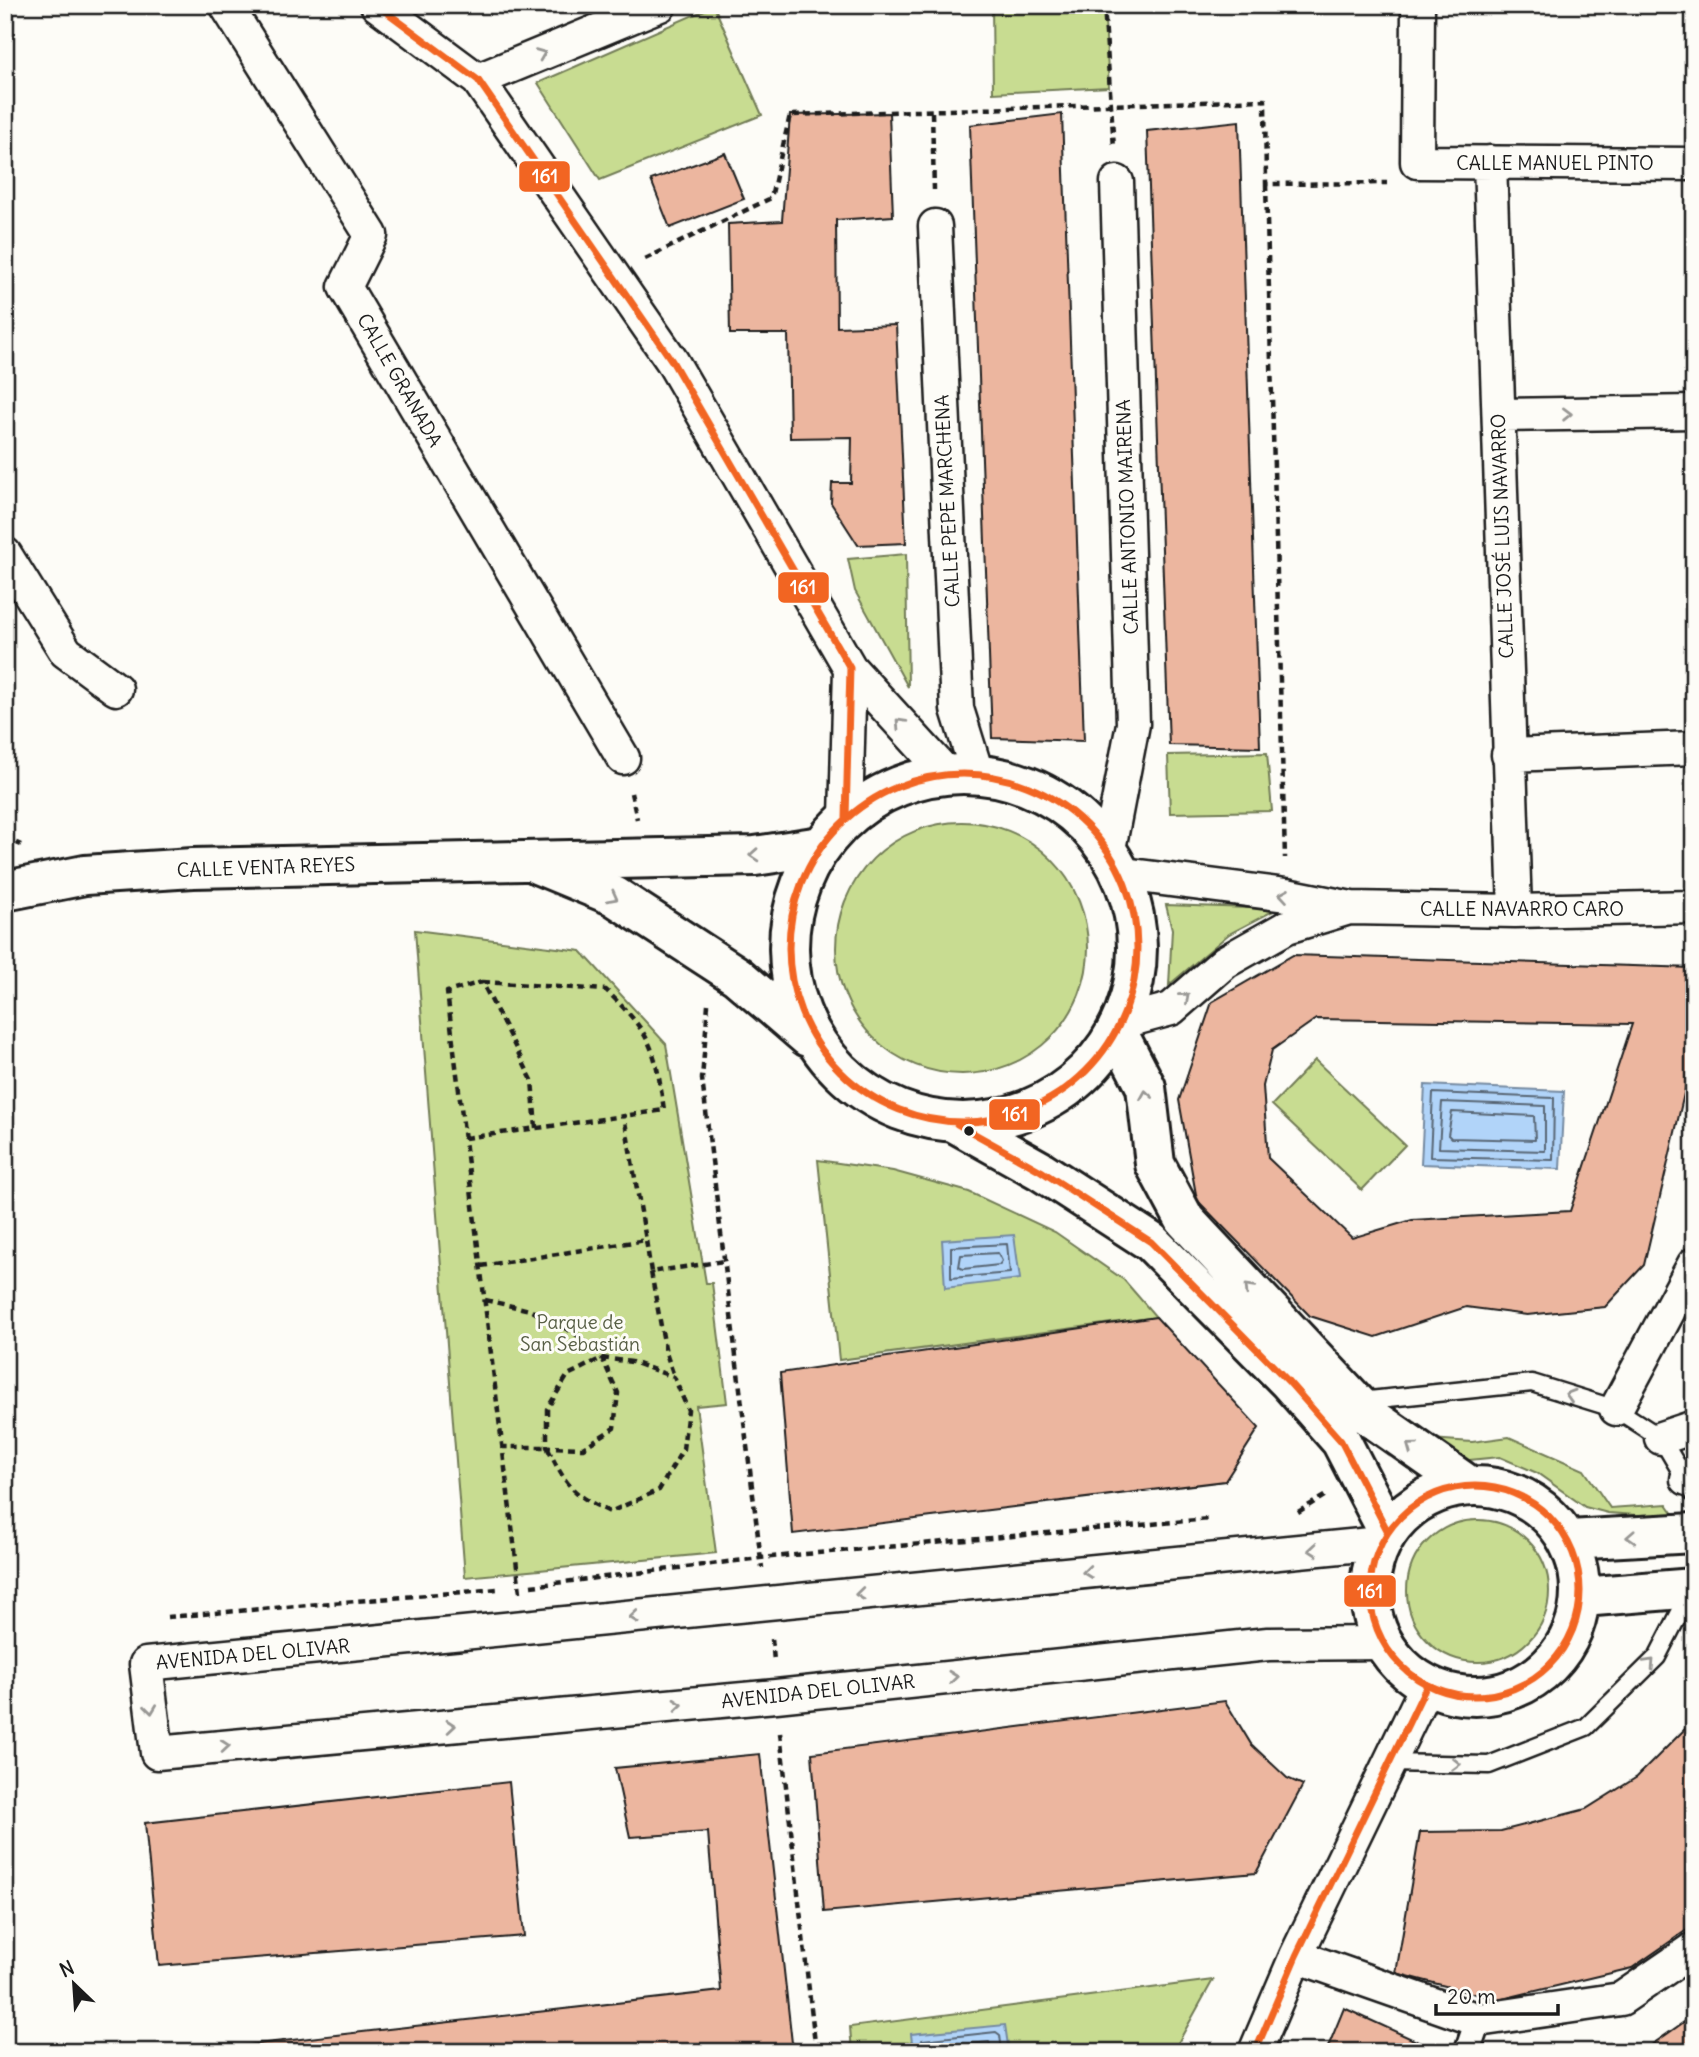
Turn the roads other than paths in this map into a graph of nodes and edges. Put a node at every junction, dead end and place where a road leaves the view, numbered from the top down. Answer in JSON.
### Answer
{"nodes":[{"id":1,"x":226,"y":5,"type":"edge"},
{"id":2,"x":377,"y":5,"type":"edge"},
{"id":3,"x":660,"y":5,"type":"edge"},
{"id":4,"x":1418,"y":5,"type":"edge"},
{"id":5,"x":478,"y":80,"type":"junction"},
{"id":6,"x":1490,"y":162,"type":"junction"},
{"id":7,"x":1694,"y":164,"type":"edge"},
{"id":8,"x":1117,"y":182,"type":"dead end"},
{"id":9,"x":934,"y":226,"type":"road end"},
{"id":10,"x":1694,"y":412,"type":"edge"},
{"id":11,"x":1499,"y":415,"type":"junction"},
{"id":12,"x":5,"y":554,"type":"edge"},
{"id":13,"x":850,"y":668,"type":"junction"},
{"id":14,"x":116,"y":689,"type":"dead end"},
{"id":15,"x":1694,"y":748,"type":"edge"},
{"id":16,"x":1508,"y":755,"type":"junction"},
{"id":17,"x":622,"y":758,"type":"road end"},
{"id":18,"x":962,"y":773,"type":"junction"},
{"id":19,"x":846,"y":818,"type":"junction"},
{"id":20,"x":821,"y":846,"type":"junction"},
{"id":21,"x":528,"y":861,"type":"junction"},
{"id":22,"x":1116,"y":862,"type":"junction"},
{"id":23,"x":5,"y":891,"type":"edge"},
{"id":24,"x":1694,"y":907,"type":"edge"},
{"id":25,"x":1351,"y":908,"type":"junction"},
{"id":26,"x":1515,"y":911,"type":"junction"},
{"id":27,"x":1120,"y":1027,"type":"junction"},
{"id":28,"x":816,"y":1044,"type":"junction"},
{"id":29,"x":957,"y":1124,"type":"junction"},
{"id":30,"x":1694,"y":1264,"type":"edge"},
{"id":31,"x":1355,"y":1401,"type":"junction"},
{"id":32,"x":1616,"y":1409,"type":"junction"},
{"id":33,"x":1694,"y":1427,"type":"edge"},
{"id":34,"x":1661,"y":1438,"type":"junction"},
{"id":35,"x":1692,"y":1482,"type":"edge"},
{"id":36,"x":1468,"y":1485,"type":"junction"},
{"id":37,"x":1694,"y":1533,"type":"edge"},
{"id":38,"x":1384,"y":1538,"type":"junction"},
{"id":39,"x":1569,"y":1540,"type":"junction"},
{"id":40,"x":1693,"y":1588,"type":"edge"},
{"id":41,"x":1582,"y":1597,"type":"junction"},
{"id":42,"x":1383,"y":1643,"type":"junction"},
{"id":43,"x":1427,"y":1685,"type":"junction"},
{"id":44,"x":1388,"y":1763,"type":"junction"},
{"id":45,"x":1694,"y":1950,"type":"edge"},
{"id":46,"x":1296,"y":1956,"type":"junction"},
{"id":47,"x":1478,"y":2020,"type":"junction"},
{"id":48,"x":1255,"y":2052,"type":"edge"},
{"id":49,"x":1467,"y":2052,"type":"edge"}],
"edges":[{"from":1,"to":17,"type":"street","name":"CALLE GRANADA"},
{"from":2,"to":5,"type":"street"},
{"from":5,"to":3,"type":"street","one_way":true},
{"from":4,"to":6,"type":"street","name":"CALLE MANUEL PINTO"},
{"from":5,"to":13,"type":"street"},
{"from":6,"to":7,"type":"street","name":"CALLE MANUEL PINTO"},
{"from":6,"to":11,"type":"street","name":"CALLE JOSÉ LUIS NAVARRO"},
{"from":8,"to":22,"type":"street","name":"CALLE ANTONIO MAIRENA"},
{"from":9,"to":18,"type":"street","name":"CALLE PEPE MARCHENA"},
{"from":11,"to":10,"type":"street","one_way":true},
{"from":11,"to":16,"type":"street","name":"CALLE JOSÉ LUIS NAVARRO"},
{"from":12,"to":14,"type":"street"},
{"from":18,"to":13,"type":"street","one_way":true},
{"from":13,"to":19,"type":"street"},
{"from":15,"to":16,"type":"street"},
{"from":16,"to":26,"type":"street","name":"CALLE JOSÉ LUIS NAVARRO"},
{"from":18,"to":19,"type":"main road"},
{"from":18,"to":22,"type":"main road"},
{"from":19,"to":20,"type":"main road"},
{"from":20,"to":21,"type":"main road","name":"CALLE VENTA REYES","one_way":true},
{"from":20,"to":28,"type":"main road"},
{"from":21,"to":23,"type":"main road","name":"CALLE VENTA REYES"},
{"from":21,"to":28,"type":"main road","name":"CALLE VENTA REYES","one_way":true},
{"from":25,"to":22,"type":"street","name":"CALLE NAVARRO CARO","one_way":true},
{"from":22,"to":27,"type":"main road"},
{"from":24,"to":26,"type":"street","name":"CALLE NAVARRO CARO"},
{"from":25,"to":26,"type":"street","name":"CALLE NAVARRO CARO"},
{"from":27,"to":25,"type":"street","name":"CALLE NAVARRO CARO","one_way":true},
{"from":27,"to":29,"type":"main road"},
{"from":31,"to":27,"type":"main road","one_way":true},
{"from":28,"to":29,"type":"main road"},
{"from":29,"to":38,"type":"main road"},
{"from":30,"to":32,"type":"street"},
{"from":32,"to":31,"type":"lane","one_way":true},
{"from":36,"to":31,"type":"main road","one_way":true},
{"from":32,"to":34,"type":"lane"},
{"from":33,"to":34,"type":"street"},
{"from":34,"to":35,"type":"lane"},
{"from":36,"to":38,"type":"main road"},
{"from":36,"to":39,"type":"main road"},
{"from":37,"to":39,"type":"main road","one_way":true},
{"from":38,"to":42,"type":"main road"},
{"from":38,"to":42,"type":"street","name":"AVENIDA DEL OLIVAR","one_way":true},
{"from":39,"to":41,"type":"main road"},
{"from":40,"to":41,"type":"main road"},
{"from":44,"to":40,"type":"lane","one_way":true},
{"from":41,"to":43,"type":"main road"},
{"from":42,"to":43,"type":"main road"},
{"from":43,"to":44,"type":"street"},
{"from":44,"to":46,"type":"street"},
{"from":45,"to":47,"type":"street"},
{"from":46,"to":47,"type":"street"},
{"from":46,"to":48,"type":"street"},
{"from":47,"to":49,"type":"street"}]}
